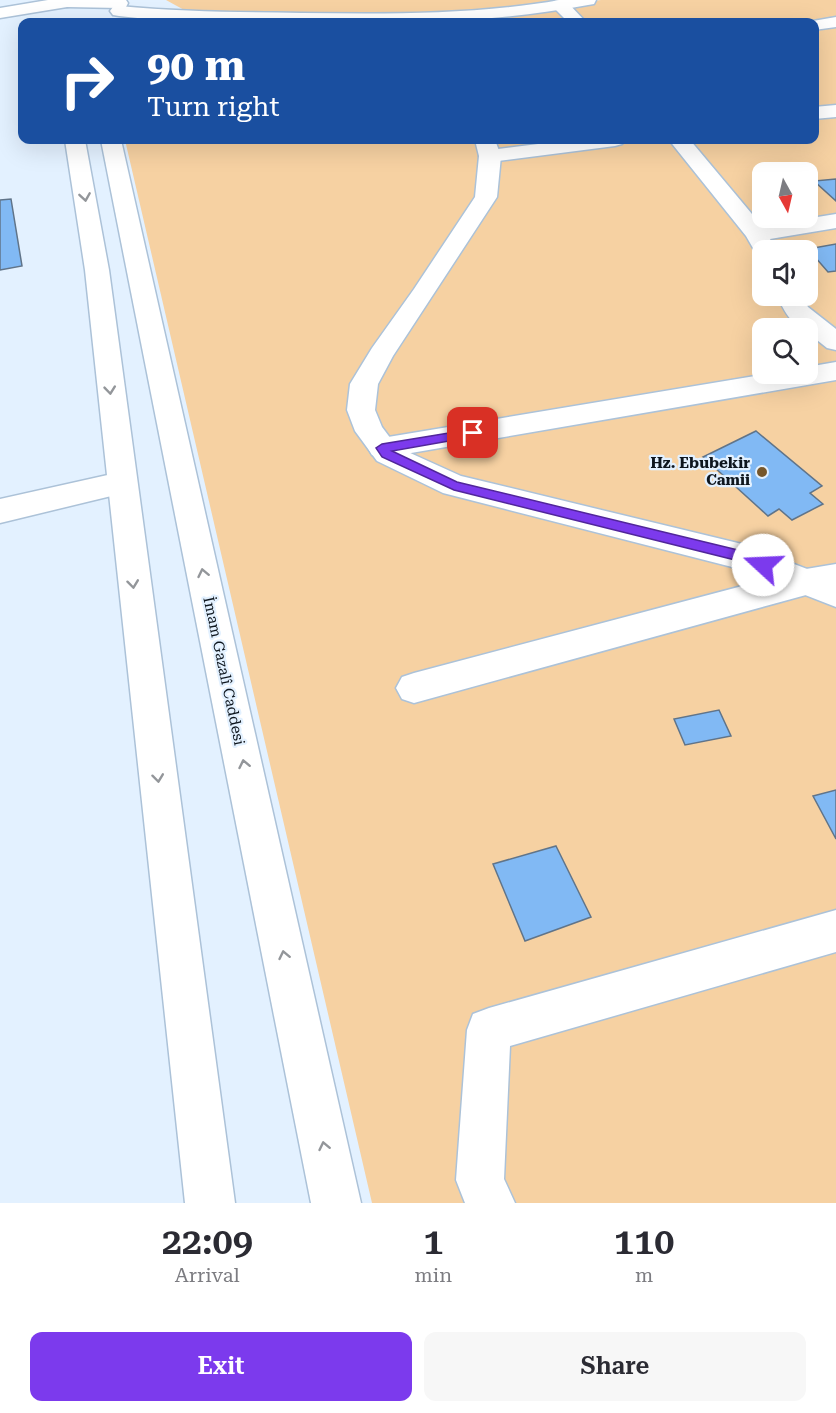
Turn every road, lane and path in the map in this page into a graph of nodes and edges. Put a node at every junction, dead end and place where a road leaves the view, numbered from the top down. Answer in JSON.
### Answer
{"nodes":[{"id":1,"x":588,"y":0,"type":"edge"},
{"id":2,"x":68,"y":1,"type":"edge"},
{"id":3,"x":560,"y":5,"type":"junction"},
{"id":4,"x":0,"y":13,"type":"edge"},
{"id":5,"x":117,"y":13,"type":"edge"},
{"id":6,"x":58,"y":18,"type":"edge"},
{"id":7,"x":268,"y":18,"type":"edge"},
{"id":8,"x":449,"y":18,"type":"edge"},
{"id":9,"x":574,"y":18,"type":"edge"},
{"id":10,"x":0,"y":20,"type":"edge"},
{"id":11,"x":18,"y":21,"type":"edge"},
{"id":12,"x":836,"y":22,"type":"edge"},
{"id":13,"x":819,"y":24,"type":"edge"},
{"id":14,"x":836,"y":111,"type":"edge"},
{"id":15,"x":819,"y":113,"type":"edge"},
{"id":16,"x":76,"y":144,"type":"edge"},
{"id":17,"x":112,"y":144,"type":"edge"},
{"id":18,"x":552,"y":144,"type":"edge"},
{"id":19,"x":683,"y":144,"type":"edge"},
{"id":20,"x":488,"y":148,"type":"edge"},
{"id":21,"x":836,"y":221,"type":"edge"},
{"id":22,"x":758,"y":240,"type":"edge"},
{"id":23,"x":767,"y":240,"type":"edge"},
{"id":24,"x":795,"y":306,"type":"edge"},
{"id":25,"x":836,"y":342,"type":"edge"},
{"id":26,"x":836,"y":371,"type":"edge"},
{"id":27,"x":382,"y":448,"type":"junction"},
{"id":28,"x":121,"y":483,"type":"junction"},
{"id":29,"x":0,"y":511,"type":"edge"},
{"id":30,"x":826,"y":584,"type":"edge"},
{"id":31,"x":414,"y":688,"type":"dead end"},
{"id":32,"x":836,"y":932,"type":"edge"},
{"id":33,"x":210,"y":1203,"type":"edge"},
{"id":34,"x":336,"y":1203,"type":"edge"},
{"id":35,"x":490,"y":1203,"type":"edge"}],
"edges":[{"from":1,"to":3,"type":"street"},
{"from":2,"to":4,"type":"street"},
{"from":2,"to":5,"type":"street"},
{"from":2,"to":6,"type":"street"},
{"from":3,"to":8,"type":"street"},
{"from":3,"to":9,"type":"street"},
{"from":5,"to":7,"type":"street"},
{"from":10,"to":11,"type":"street"},
{"from":12,"to":13,"type":"street"},
{"from":14,"to":15,"type":"street"},
{"from":16,"to":28,"type":"street","one_way":true},
{"from":34,"to":17,"type":"street","name":"İmam Gazalî Caddesi","one_way":true},
{"from":18,"to":20,"type":"street"},
{"from":19,"to":22,"type":"street"},
{"from":20,"to":27,"type":"street"},
{"from":21,"to":23,"type":"street"},
{"from":24,"to":25,"type":"street"},
{"from":26,"to":27,"type":"street"},
{"from":27,"to":30,"type":"street"},
{"from":28,"to":29,"type":"street"},
{"from":28,"to":33,"type":"street","one_way":true},
{"from":30,"to":31,"type":"street"},
{"from":32,"to":35,"type":"street"}]}
